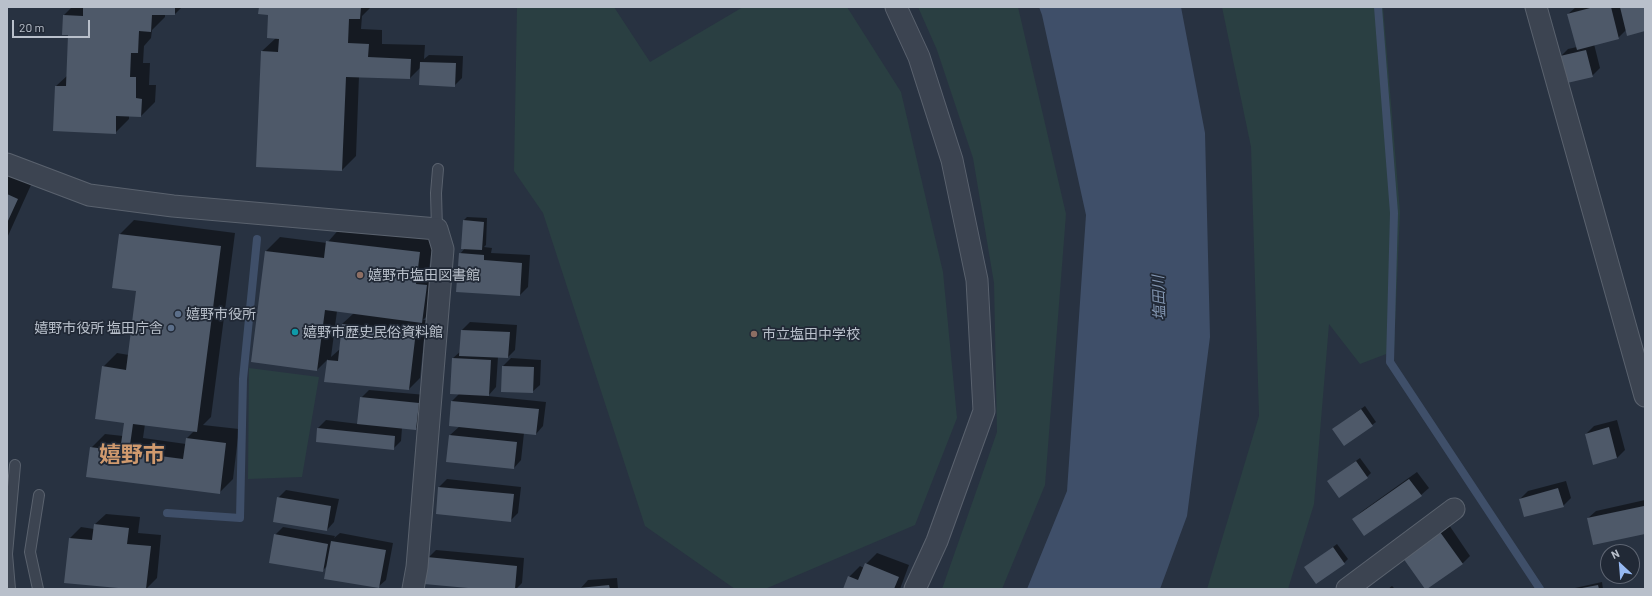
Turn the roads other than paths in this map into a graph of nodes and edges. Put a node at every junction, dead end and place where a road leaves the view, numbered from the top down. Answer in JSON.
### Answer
{"nodes":[{"id":1,"x":896,"y":7,"type":"edge"},
{"id":2,"x":1536,"y":7,"type":"edge"},
{"id":3,"x":7,"y":164,"type":"edge"},
{"id":4,"x":438,"y":169,"type":"dead end"},
{"id":5,"x":437,"y":229,"type":"junction"},
{"id":6,"x":1645,"y":396,"type":"edge"},
{"id":7,"x":15,"y":465,"type":"dead end"},
{"id":8,"x":39,"y":495,"type":"dead end"},
{"id":9,"x":1454,"y":509,"type":"dead end"},
{"id":10,"x":10,"y":589,"type":"edge"},
{"id":11,"x":38,"y":589,"type":"edge"},
{"id":12,"x":413,"y":589,"type":"edge"},
{"id":13,"x":915,"y":589,"type":"edge"},
{"id":14,"x":1346,"y":589,"type":"edge"}],
"edges":[{"from":1,"to":13,"type":"street"},
{"from":2,"to":6,"type":"street"},
{"from":3,"to":5,"type":"street"},
{"from":4,"to":5,"type":"lane"},
{"from":5,"to":12,"type":"street"},
{"from":7,"to":10,"type":"lane"},
{"from":8,"to":11,"type":"lane"},
{"from":9,"to":14,"type":"street"}]}
